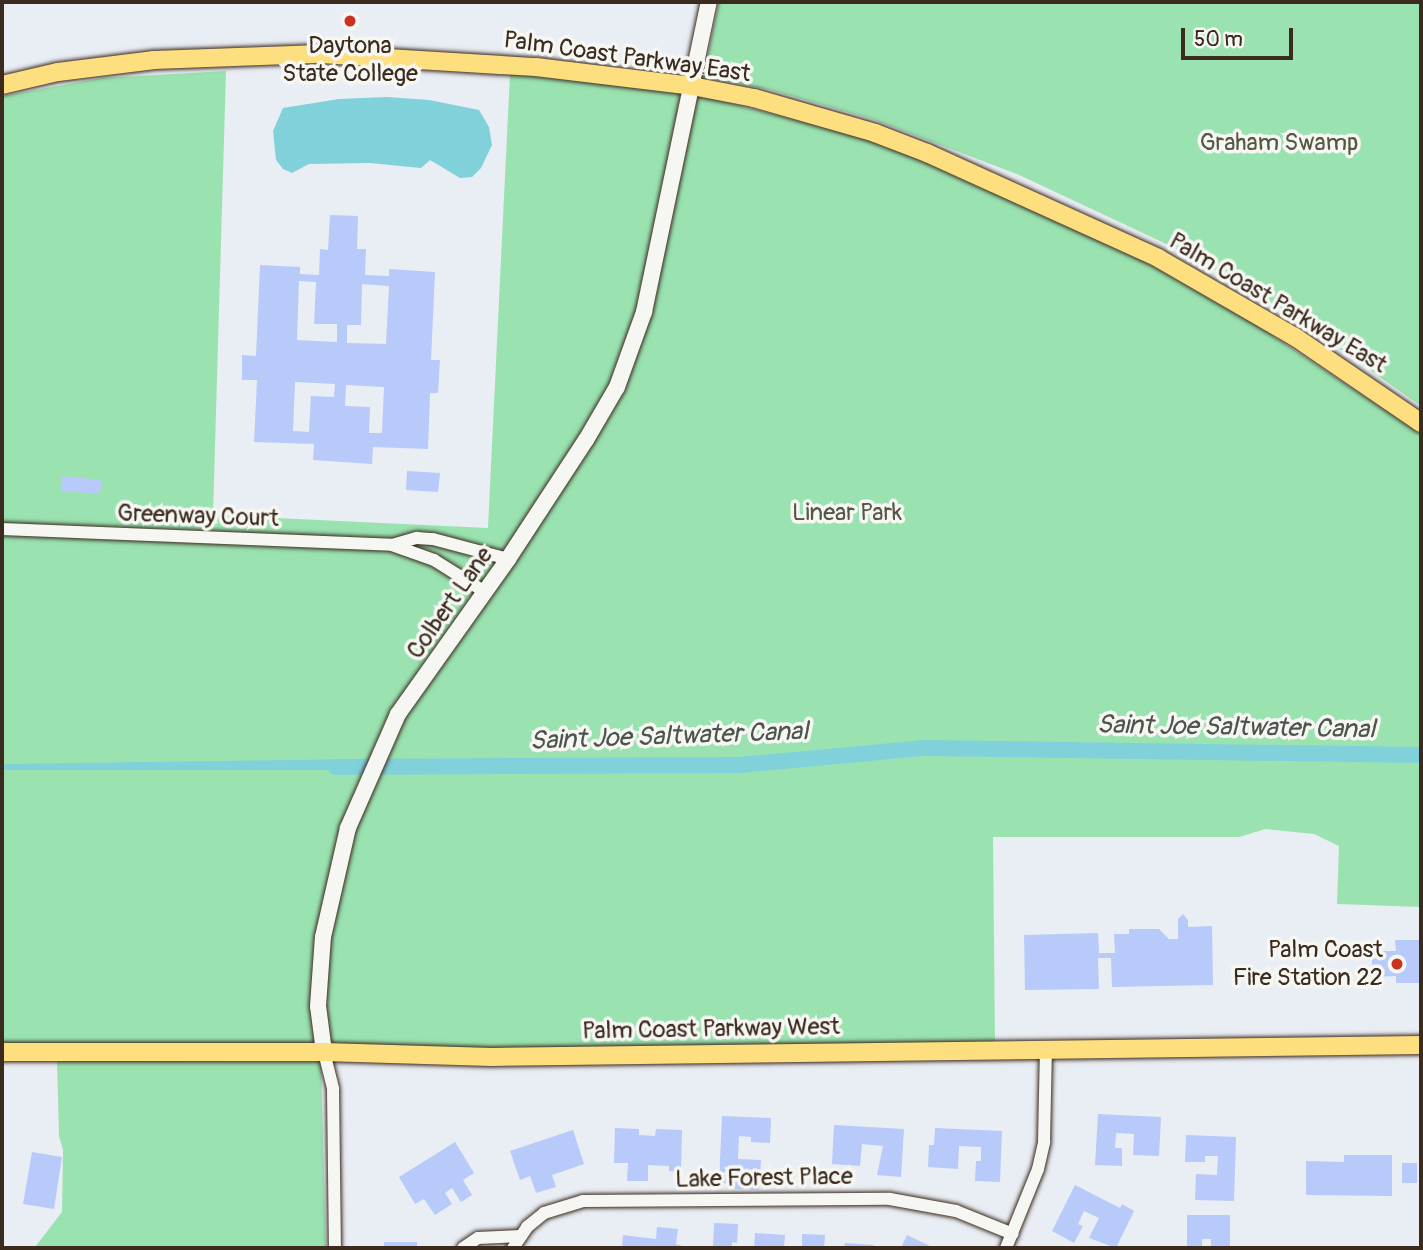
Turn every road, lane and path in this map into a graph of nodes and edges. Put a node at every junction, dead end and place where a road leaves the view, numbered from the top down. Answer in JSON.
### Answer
{"nodes":[{"id":1,"x":709,"y":2,"type":"edge"},
{"id":2,"x":2,"y":85,"type":"edge"},
{"id":3,"x":692,"y":86,"type":"junction"},
{"id":4,"x":1421,"y":423,"type":"edge"},
{"id":5,"x":2,"y":529,"type":"edge"},
{"id":6,"x":392,"y":545,"type":"junction"},
{"id":7,"x":509,"y":559,"type":"junction"},
{"id":8,"x":485,"y":592,"type":"junction"},
{"id":9,"x":1421,"y":1045,"type":"edge"},
{"id":10,"x":1046,"y":1050,"type":"junction"},
{"id":11,"x":2,"y":1052,"type":"edge"},
{"id":12,"x":324,"y":1052,"type":"junction"},
{"id":13,"x":1013,"y":1234,"type":"junction"},
{"id":14,"x":521,"y":1236,"type":"junction"},
{"id":15,"x":335,"y":1248,"type":"edge"},
{"id":16,"x":463,"y":1248,"type":"edge"},
{"id":17,"x":513,"y":1248,"type":"edge"},
{"id":18,"x":1006,"y":1248,"type":"edge"}],
"edges":[{"from":1,"to":3,"type":"street","name":"Colbert Lane"},
{"from":2,"to":3,"type":"main road","name":"Palm Coast Parkway East"},
{"from":3,"to":4,"type":"main road","name":"Palm Coast Parkway East"},
{"from":3,"to":7,"type":"street","name":"Colbert Lane"},
{"from":5,"to":6,"type":"street","name":"Greenway Court"},
{"from":6,"to":7,"type":"street"},
{"from":6,"to":8,"type":"street"},
{"from":7,"to":8,"type":"street","name":"Colbert Lane"},
{"from":8,"to":12,"type":"street","name":"Colbert Lane"},
{"from":9,"to":10,"type":"main road","name":"Palm Coast Parkway West"},
{"from":10,"to":12,"type":"main road","name":"Palm Coast Parkway West"},
{"from":10,"to":13,"type":"street"},
{"from":11,"to":12,"type":"main road","name":"Palm Coast Parkway West"},
{"from":12,"to":15,"type":"street","name":"Colbert Lane"},
{"from":13,"to":14,"type":"street","name":"Lake Forest Place"},
{"from":13,"to":18,"type":"street"},
{"from":14,"to":16,"type":"street"},
{"from":14,"to":17,"type":"street","name":"Lake Forest Place"}]}
